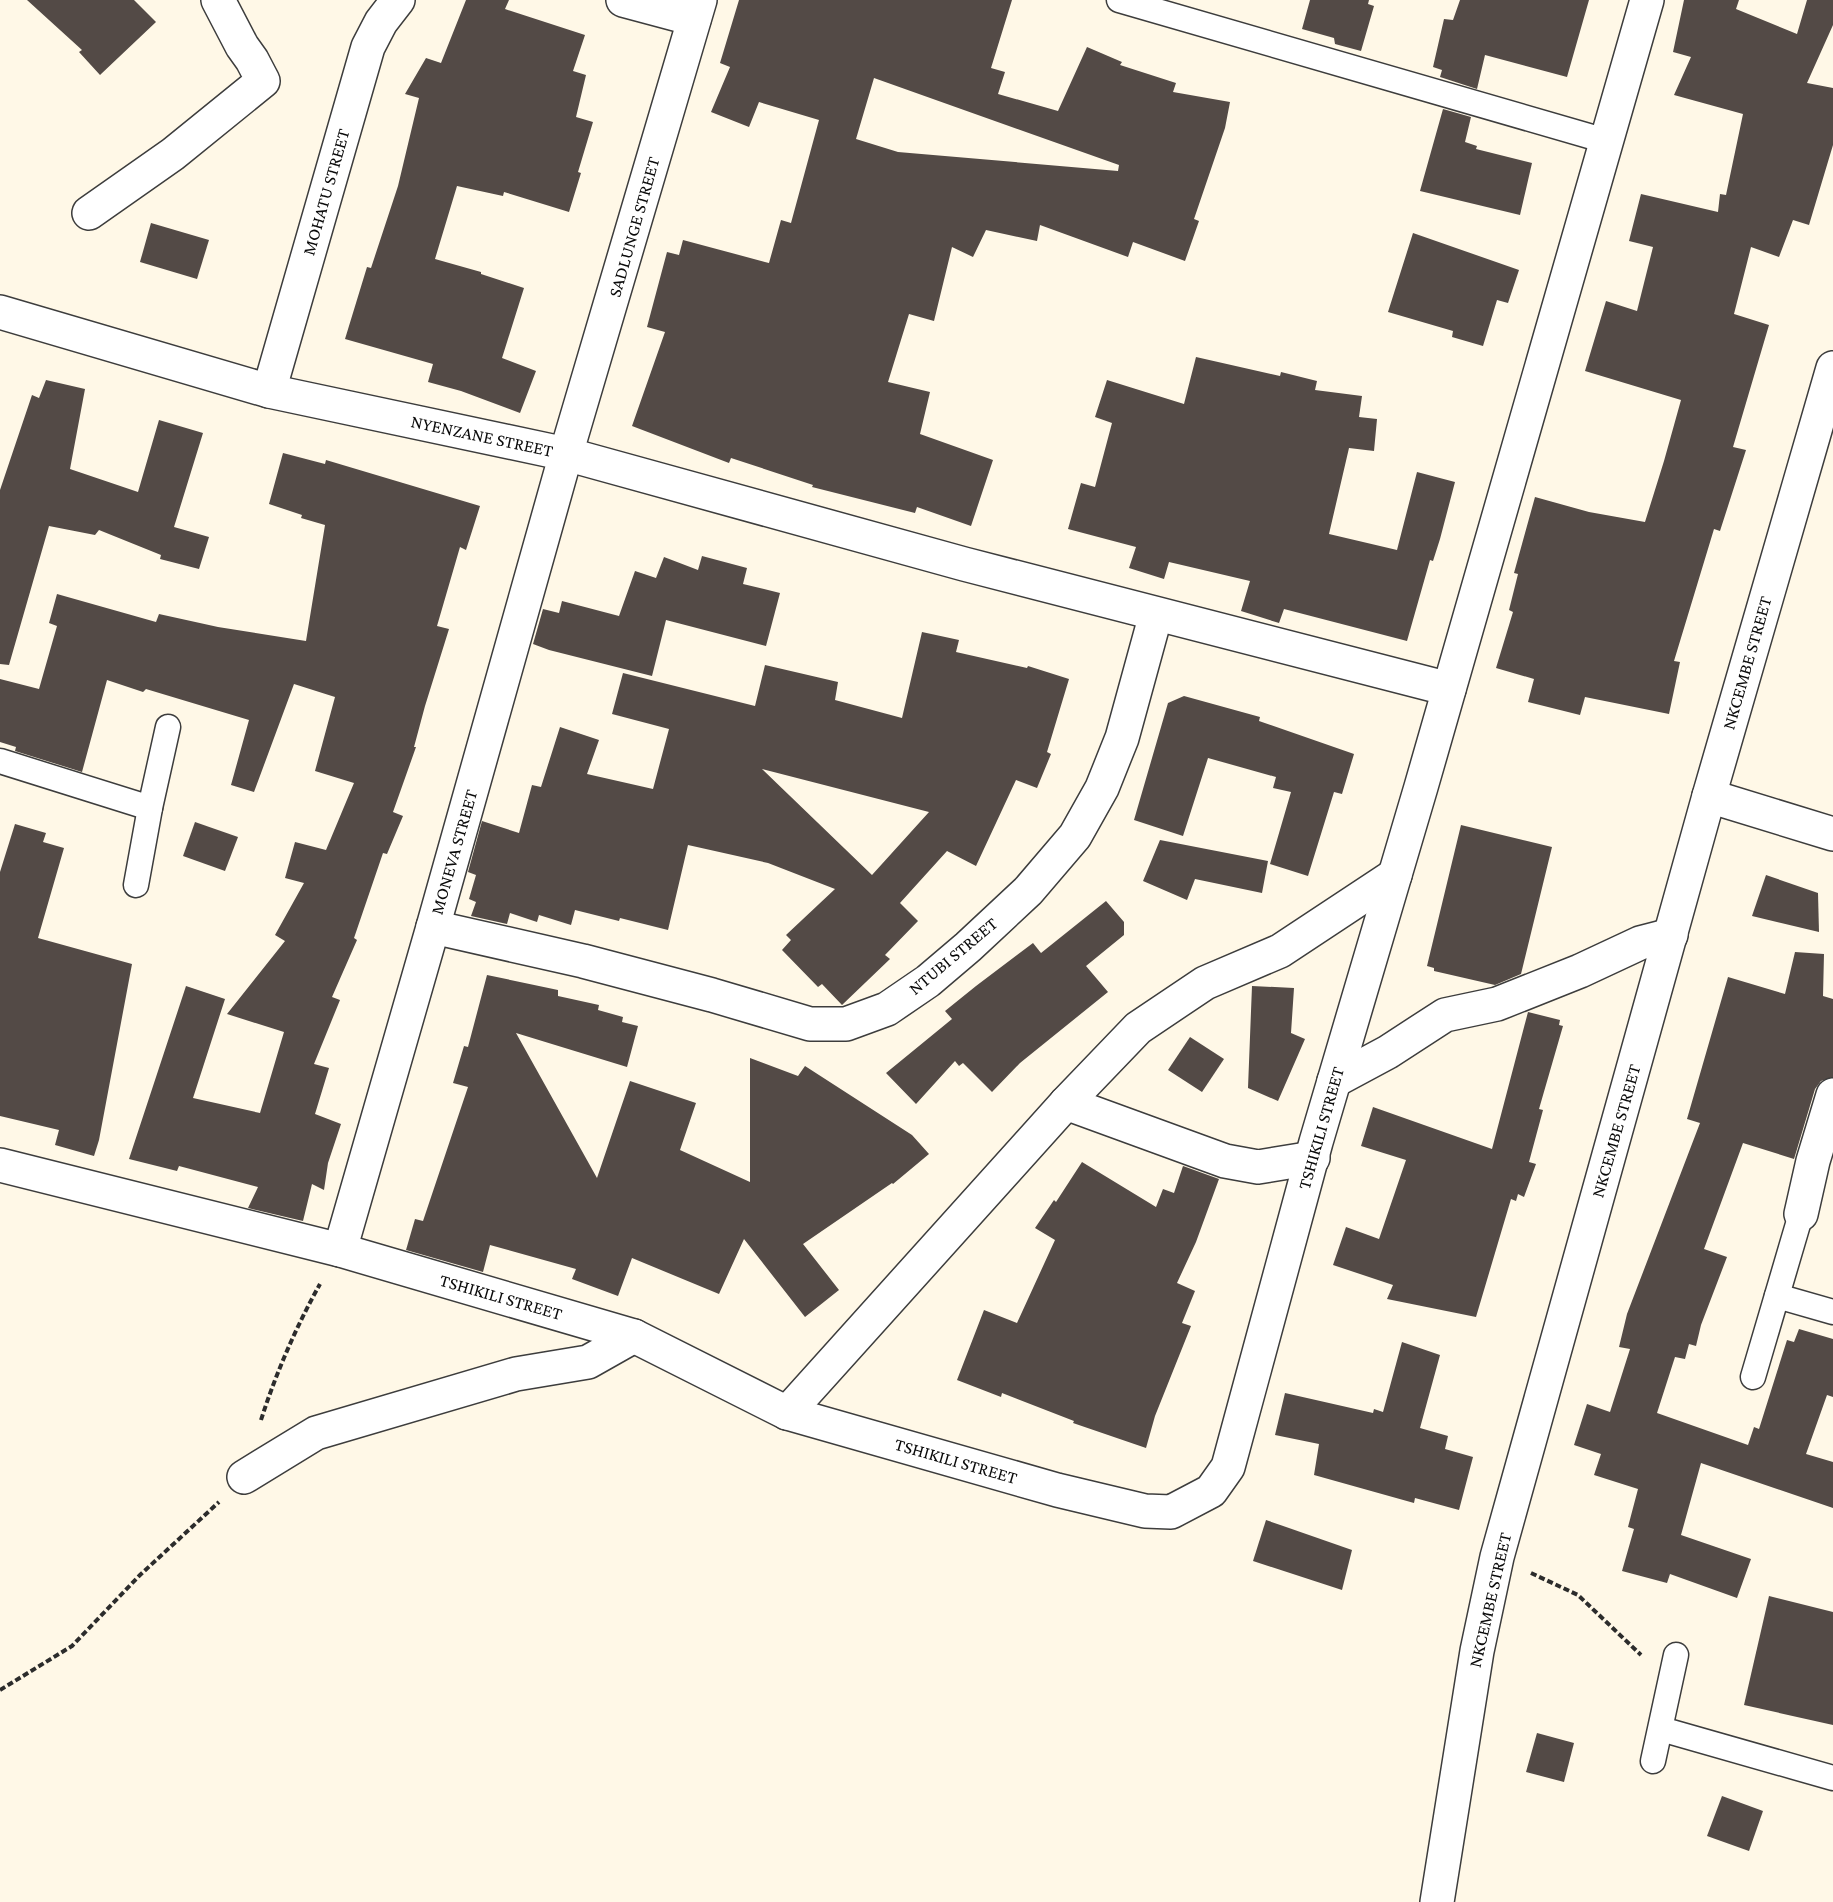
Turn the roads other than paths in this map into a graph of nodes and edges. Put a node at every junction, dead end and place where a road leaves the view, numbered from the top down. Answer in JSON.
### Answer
{"nodes":[{"id":1,"x":218,"y":0,"type":"edge"},
{"id":2,"x":398,"y":0,"type":"edge"},
{"id":3,"x":623,"y":0,"type":"edge"},
{"id":4,"x":1119,"y":0,"type":"edge"},
{"id":5,"x":1647,"y":0,"type":"edge"},
{"id":6,"x":1171,"y":7,"type":"edge"},
{"id":7,"x":697,"y":10,"type":"edge"},
{"id":8,"x":1606,"y":141,"type":"junction"},
{"id":9,"x":89,"y":213,"type":"dead end"},
{"id":10,"x":0,"y":312,"type":"edge"},
{"id":11,"x":1833,"y":368,"type":"edge"},
{"id":12,"x":268,"y":391,"type":"junction"},
{"id":13,"x":566,"y":454,"type":"junction"},
{"id":14,"x":1156,"y":614,"type":"junction"},
{"id":15,"x":1449,"y":689,"type":"junction"},
{"id":16,"x":168,"y":727,"type":"dead end"},
{"id":17,"x":0,"y":761,"type":"edge"},
{"id":18,"x":1709,"y":796,"type":"junction"},
{"id":19,"x":150,"y":808,"type":"junction"},
{"id":20,"x":1833,"y":834,"type":"edge"},
{"id":21,"x":1395,"y":875,"type":"junction"},
{"id":22,"x":136,"y":885,"type":"dead end"},
{"id":23,"x":433,"y":927,"type":"junction"},
{"id":24,"x":1671,"y":935,"type":"junction"},
{"id":25,"x":1334,"y":1081,"type":"junction"},
{"id":26,"x":1833,"y":1095,"type":"edge"},
{"id":27,"x":1066,"y":1103,"type":"junction"},
{"id":28,"x":1313,"y":1158,"type":"junction"},
{"id":29,"x":0,"y":1165,"type":"edge"},
{"id":30,"x":1801,"y":1214,"type":"joint"},
{"id":31,"x":340,"y":1250,"type":"junction"},
{"id":32,"x":1777,"y":1296,"type":"junction"},
{"id":33,"x":1833,"y":1312,"type":"edge"},
{"id":34,"x":634,"y":1336,"type":"junction"},
{"id":35,"x":1753,"y":1377,"type":"dead end"},
{"id":36,"x":787,"y":1413,"type":"junction"},
{"id":37,"x":244,"y":1477,"type":"road end"},
{"id":38,"x":1676,"y":1655,"type":"dead end"},
{"id":39,"x":1661,"y":1729,"type":"junction"},
{"id":40,"x":1653,"y":1761,"type":"dead end"},
{"id":41,"x":1833,"y":1778,"type":"edge"},
{"id":42,"x":1437,"y":1902,"type":"edge"}],
"edges":[{"from":1,"to":9,"type":"street"},
{"from":2,"to":12,"type":"street","name":"MOHATU STREET"},
{"from":3,"to":7,"type":"street"},
{"from":4,"to":6,"type":"lane"},
{"from":5,"to":8,"type":"street"},
{"from":6,"to":8,"type":"lane"},
{"from":7,"to":13,"type":"street","name":"SADLUNGE STREET"},
{"from":8,"to":15,"type":"street","name":"TSHIKILI STREET"},
{"from":10,"to":12,"type":"street","name":"NYENZANE STREET"},
{"from":11,"to":18,"type":"street","name":"NKCEMBE STREET"},
{"from":12,"to":13,"type":"street","name":"NYENZANE STREET"},
{"from":13,"to":14,"type":"street","name":"NYENZANE STREET"},
{"from":13,"to":23,"type":"street","name":"MONEVA STREET"},
{"from":14,"to":15,"type":"street","name":"NYENZANE STREET"},
{"from":14,"to":23,"type":"street","name":"NTUBI STREET"},
{"from":15,"to":21,"type":"street","name":"TSHIKILI STREET"},
{"from":16,"to":19,"type":"lane"},
{"from":17,"to":19,"type":"lane"},
{"from":18,"to":20,"type":"street"},
{"from":18,"to":24,"type":"street","name":"NKCEMBE STREET"},
{"from":19,"to":22,"type":"lane"},
{"from":21,"to":25,"type":"street","name":"TSHIKILI STREET"},
{"from":21,"to":27,"type":"street"},
{"from":23,"to":31,"type":"street","name":"MONEVA STREET"},
{"from":24,"to":25,"type":"street"},
{"from":24,"to":42,"type":"street","name":"NKCEMBE STREET"},
{"from":25,"to":28,"type":"street","name":"TSHIKILI STREET"},
{"from":26,"to":30,"type":"street"},
{"from":27,"to":28,"type":"street"},
{"from":27,"to":36,"type":"street"},
{"from":28,"to":36,"type":"street","name":"TSHIKILI STREET"},
{"from":29,"to":31,"type":"street","name":"TSHIKILI STREET"},
{"from":30,"to":32,"type":"lane"},
{"from":31,"to":34,"type":"street","name":"TSHIKILI STREET"},
{"from":32,"to":33,"type":"lane"},
{"from":32,"to":35,"type":"lane"},
{"from":34,"to":36,"type":"street","name":"TSHIKILI STREET"},
{"from":34,"to":37,"type":"street"},
{"from":38,"to":39,"type":"lane"},
{"from":39,"to":40,"type":"lane"},
{"from":39,"to":41,"type":"lane"}]}
